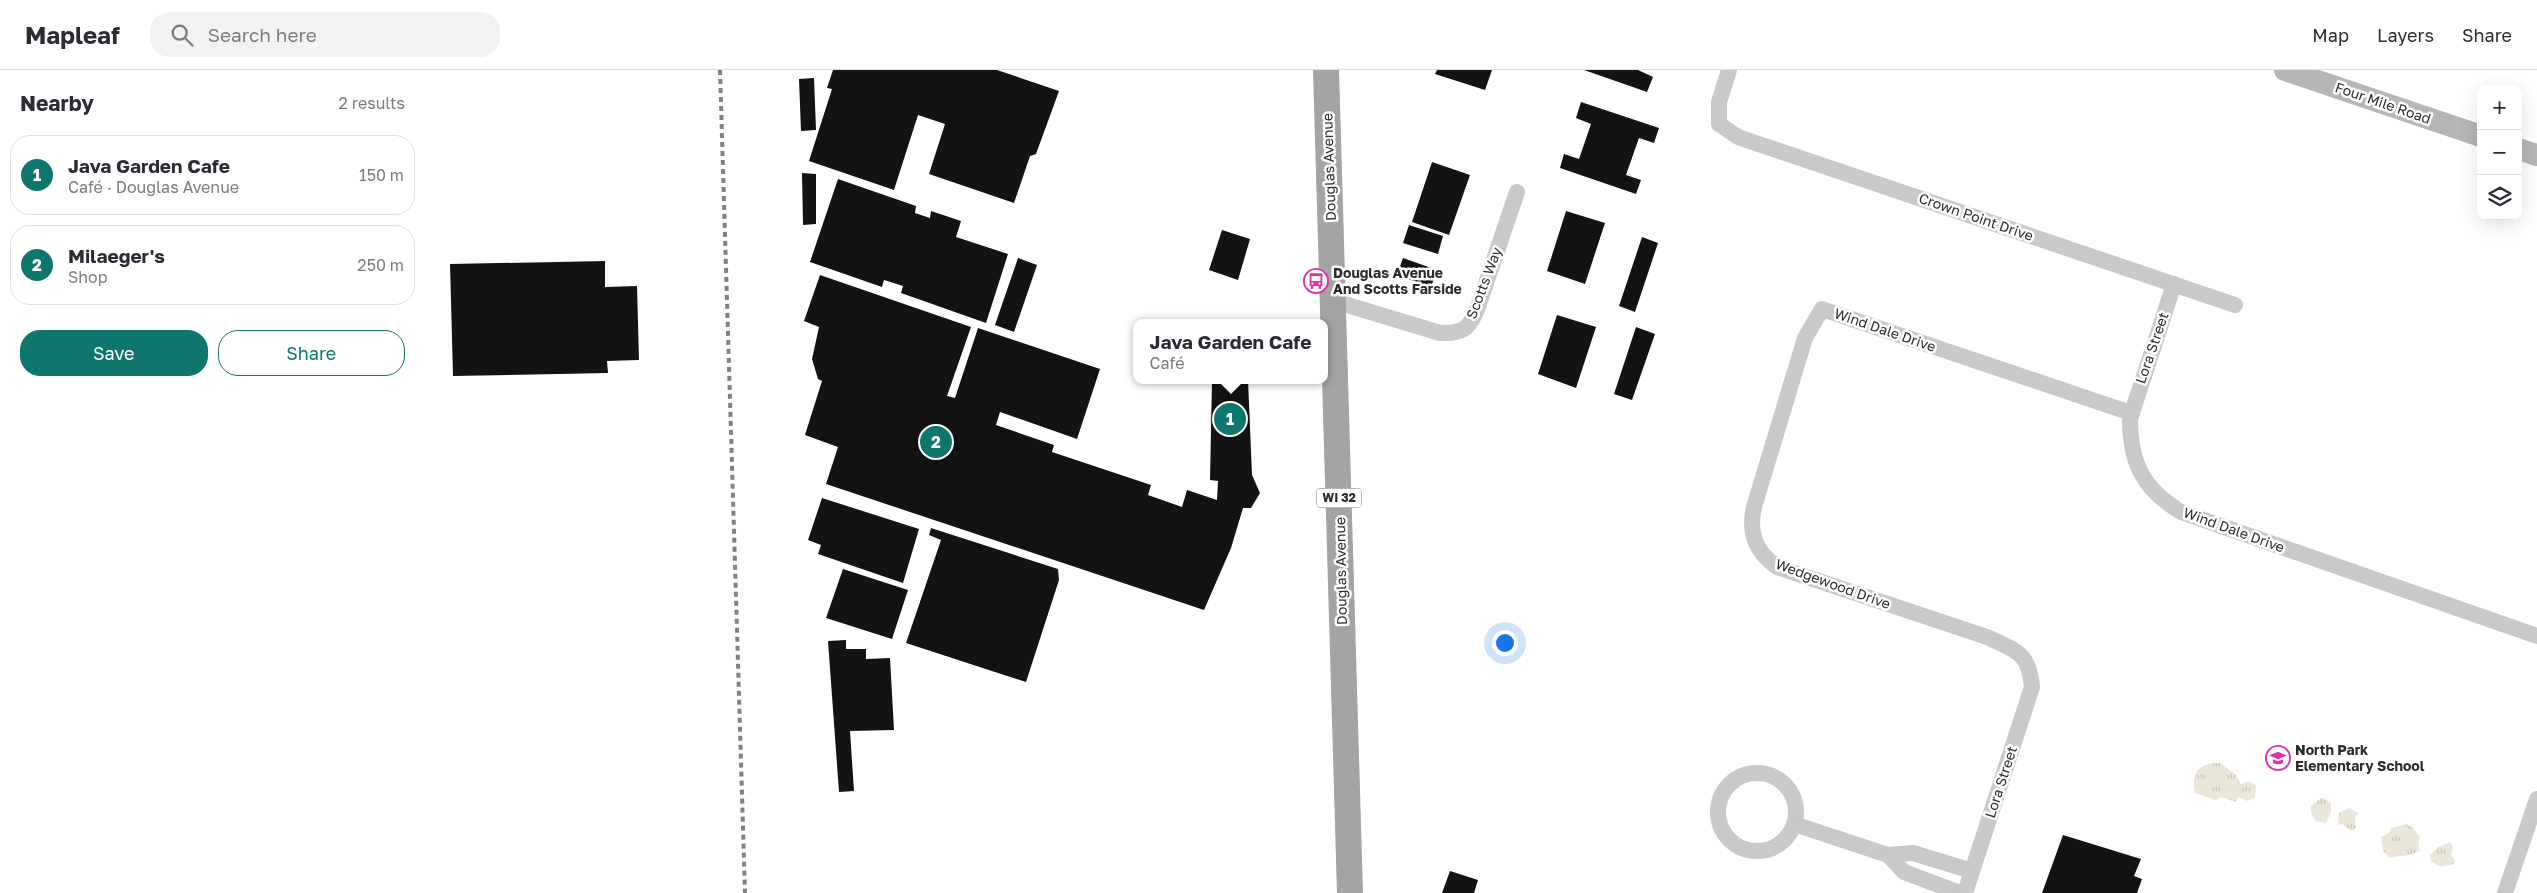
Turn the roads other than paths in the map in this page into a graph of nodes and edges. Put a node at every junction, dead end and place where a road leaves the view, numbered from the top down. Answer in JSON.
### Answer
{"nodes":[{"id":1,"x":1326,"y":70,"type":"edge"},
{"id":2,"x":1729,"y":70,"type":"edge"},
{"id":3,"x":2285,"y":70,"type":"edge"},
{"id":4,"x":2477,"y":135,"type":"edge"},
{"id":5,"x":2522,"y":150,"type":"edge"},
{"id":6,"x":2537,"y":155,"type":"edge"},
{"id":7,"x":1517,"y":192,"type":"dead end"},
{"id":8,"x":2174,"y":284,"type":"junction"},
{"id":9,"x":1334,"y":301,"type":"junction"},
{"id":10,"x":2235,"y":305,"type":"dead end"},
{"id":11,"x":1822,"y":309,"type":"joint"},
{"id":12,"x":2131,"y":413,"type":"junction"},
{"id":13,"x":2537,"y":636,"type":"edge"},
{"id":14,"x":2030,"y":670,"type":"joint"},
{"id":15,"x":2537,"y":799,"type":"edge"},
{"id":16,"x":1794,"y":824,"type":"junction"},
{"id":17,"x":1888,"y":855,"type":"junction"},
{"id":18,"x":1972,"y":871,"type":"junction"},
{"id":19,"x":1350,"y":893,"type":"edge"},
{"id":20,"x":1960,"y":893,"type":"edge"},
{"id":21,"x":1965,"y":893,"type":"edge"},
{"id":22,"x":2505,"y":893,"type":"edge"}],
"edges":[{"from":1,"to":9,"type":"main road","name":"Douglas Avenue","number":"WI 32"},
{"from":2,"to":8,"type":"street","name":"Crown Point Drive"},
{"from":3,"to":4,"type":"main road","name":"Four Mile Road"},
{"from":5,"to":6,"type":"main road"},
{"from":7,"to":9,"type":"street","name":"Scotts Way"},
{"from":8,"to":10,"type":"street","name":"Crown Point Drive"},
{"from":8,"to":12,"type":"street","name":"Lora Street"},
{"from":9,"to":19,"type":"main road","name":"Douglas Avenue","number":"WI 32"},
{"from":11,"to":12,"type":"street","name":"Wind Dale Drive"},
{"from":11,"to":14,"type":"street","name":"Wedgewood Drive"},
{"from":12,"to":13,"type":"street","name":"Wind Dale Drive"},
{"from":14,"to":18,"type":"street","name":"Lora Street"},
{"from":15,"to":22,"type":"street"},
{"from":16,"to":16,"type":"street"},
{"from":16,"to":17,"type":"street"},
{"from":17,"to":18,"type":"street"},
{"from":17,"to":20,"type":"street"},
{"from":18,"to":21,"type":"street","name":"Lora Street"}]}
